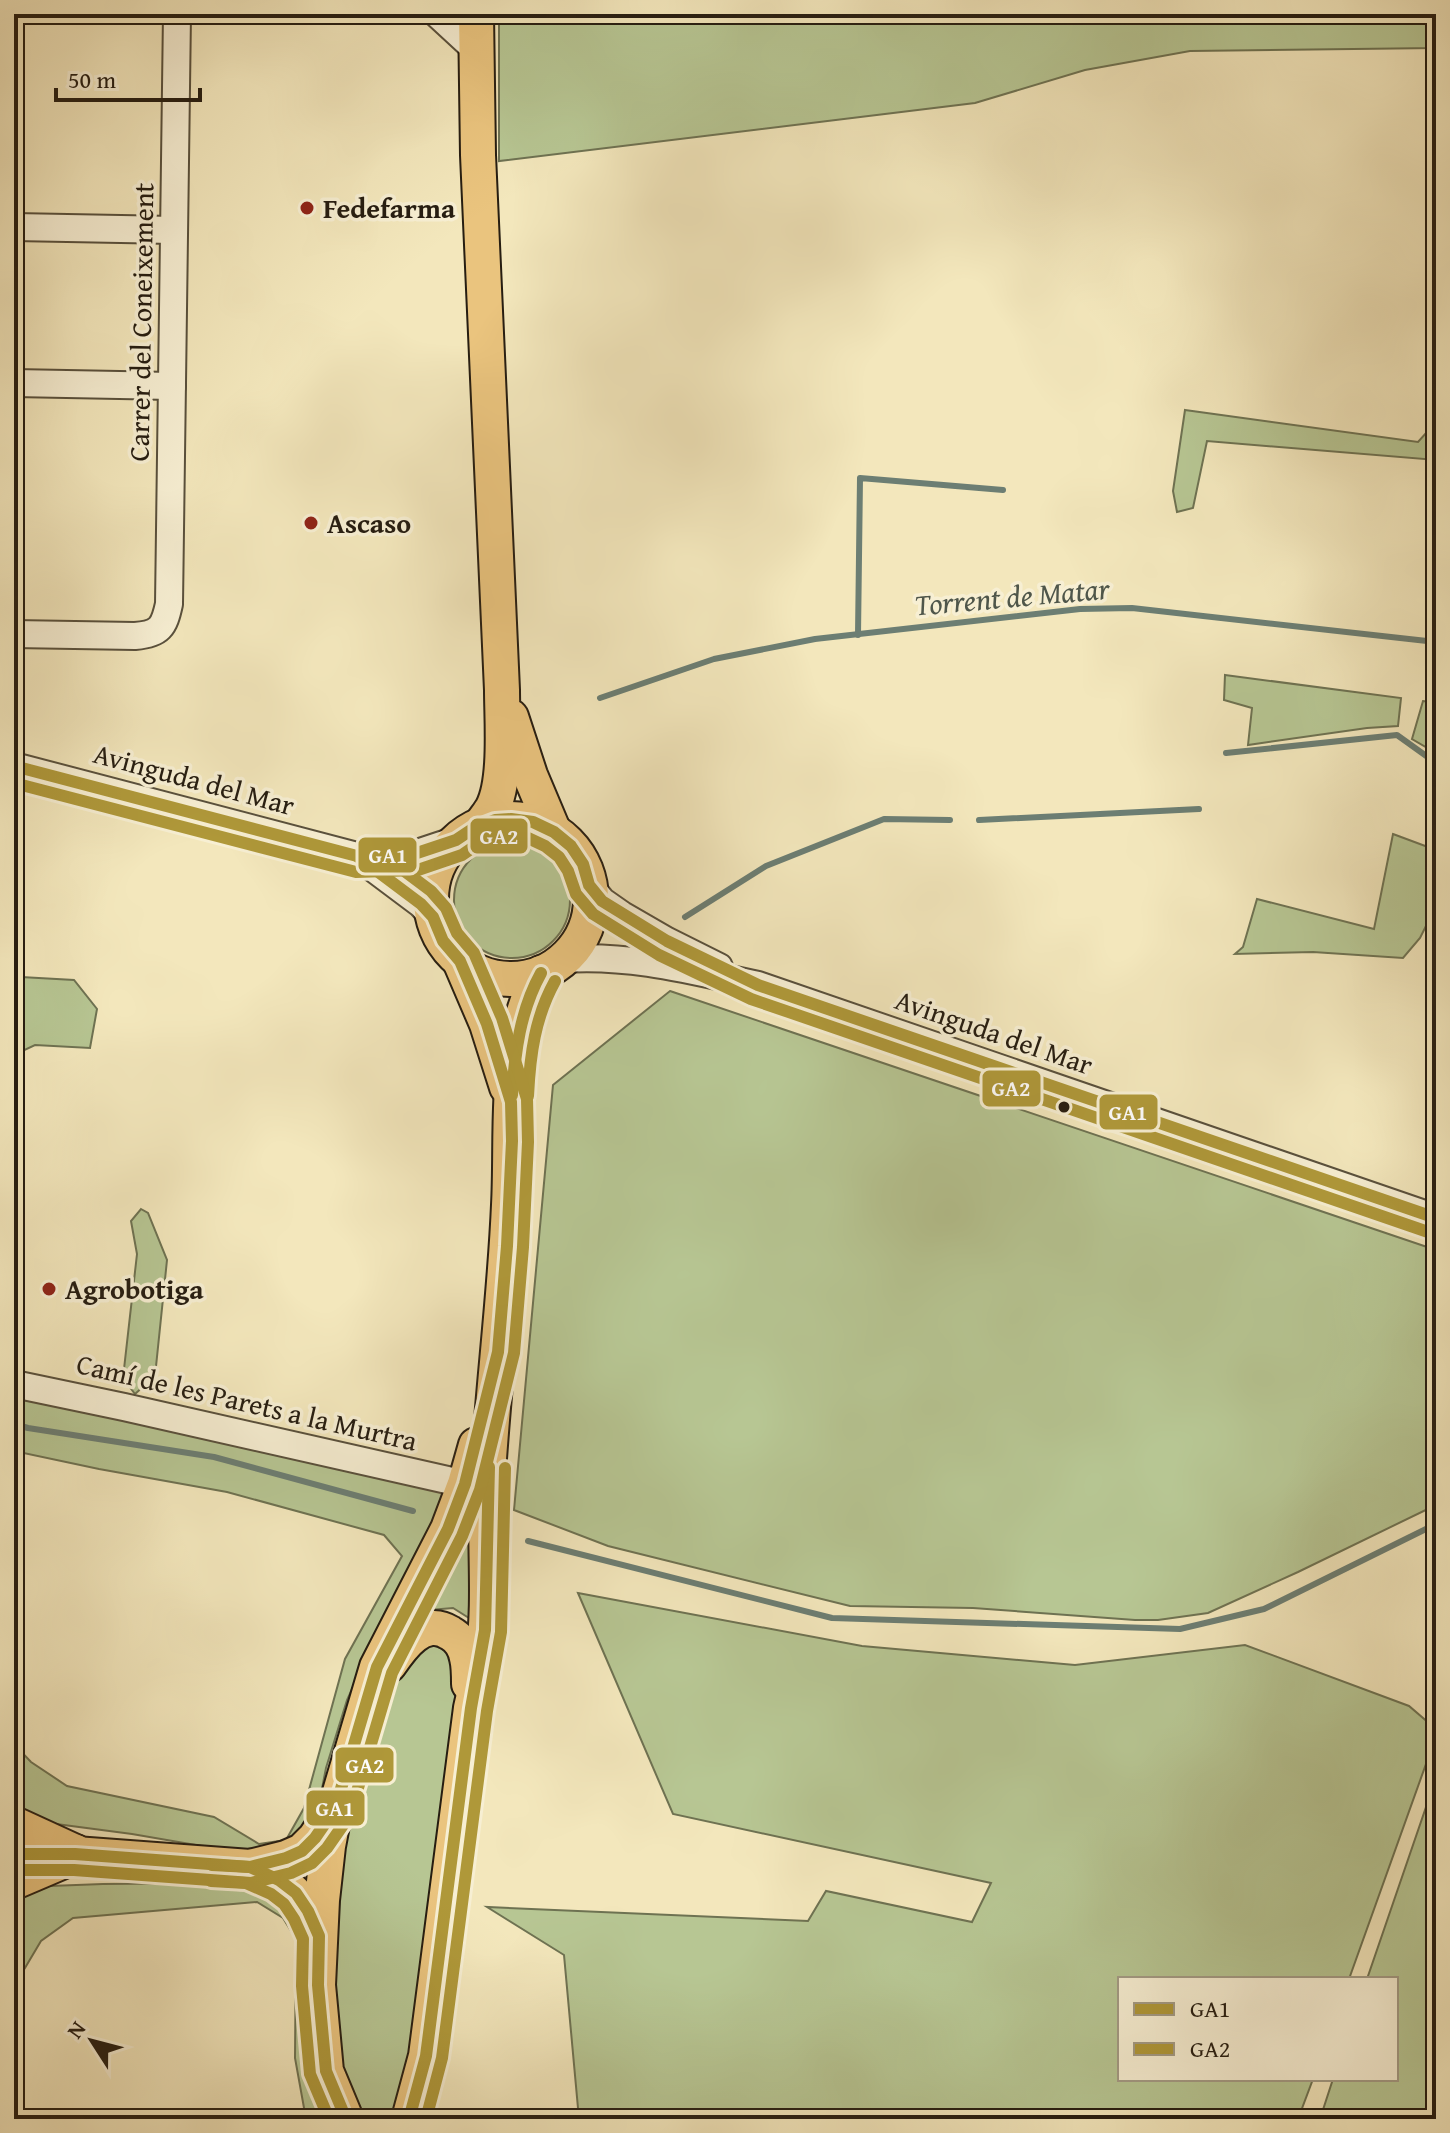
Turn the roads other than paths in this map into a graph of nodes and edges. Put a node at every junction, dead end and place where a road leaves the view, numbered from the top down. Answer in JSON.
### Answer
{"nodes":[{"id":1,"x":177,"y":14,"type":"edge"},
{"id":2,"x":437,"y":14,"type":"edge"},
{"id":3,"x":476,"y":14,"type":"edge"},
{"id":4,"x":476,"y":50,"type":"junction"},
{"id":5,"x":14,"y":227,"type":"edge"},
{"id":6,"x":174,"y":230,"type":"junction"},
{"id":7,"x":14,"y":383,"type":"edge"},
{"id":8,"x":172,"y":386,"type":"junction"},
{"id":9,"x":14,"y":634,"type":"edge"},
{"id":10,"x":502,"y":690,"type":"junction"},
{"id":11,"x":14,"y":766,"type":"edge"},
{"id":12,"x":468,"y":832,"type":"junction"},
{"id":13,"x":554,"y":832,"type":"junction"},
{"id":14,"x":357,"y":856,"type":"junction"},
{"id":15,"x":589,"y":885,"type":"junction"},
{"id":16,"x":433,"y":917,"type":"junction"},
{"id":17,"x":460,"y":961,"type":"junction"},
{"id":18,"x":552,"y":966,"type":"junction"},
{"id":19,"x":758,"y":985,"type":"junction"},
{"id":20,"x":511,"y":1102,"type":"junction"},
{"id":21,"x":1436,"y":1218,"type":"edge"},
{"id":22,"x":498,"y":1352,"type":"junction"},
{"id":23,"x":14,"y":1384,"type":"edge"},
{"id":24,"x":465,"y":1484,"type":"junction"},
{"id":25,"x":369,"y":1697,"type":"junction"},
{"id":26,"x":471,"y":1708,"type":"junction"},
{"id":27,"x":335,"y":1809,"type":"junction"},
{"id":28,"x":14,"y":1826,"type":"edge"},
{"id":29,"x":14,"y":1854,"type":"edge"},
{"id":30,"x":75,"y":1854,"type":"junction"},
{"id":31,"x":250,"y":1867,"type":"junction"},
{"id":32,"x":14,"y":1880,"type":"edge"},
{"id":33,"x":319,"y":1936,"type":"junction"},
{"id":34,"x":426,"y":2056,"type":"junction"},
{"id":35,"x":326,"y":2071,"type":"junction"},
{"id":36,"x":329,"y":2119,"type":"edge"},
{"id":37,"x":346,"y":2119,"type":"edge"},
{"id":38,"x":409,"y":2119,"type":"edge"},
{"id":39,"x":424,"y":2119,"type":"edge"}],
"edges":[{"from":1,"to":6,"type":"street","name":"Carrer del Coneixement"},
{"from":2,"to":4,"type":"street"},
{"from":3,"to":4,"type":"main road"},
{"from":4,"to":10,"type":"main road"},
{"from":5,"to":6,"type":"street"},
{"from":6,"to":8,"type":"street","name":"Carrer del Coneixement"},
{"from":7,"to":8,"type":"street"},
{"from":8,"to":9,"type":"street","name":"Carrer del Coneixement"},
{"from":10,"to":12,"type":"main road"},
{"from":10,"to":13,"type":"main road"},
{"from":11,"to":14,"type":"street","name":"Avinguda del Mar"},
{"from":12,"to":13,"type":"main road"},
{"from":12,"to":14,"type":"street","name":"Avinguda del Mar"},
{"from":12,"to":16,"type":"main road"},
{"from":13,"to":15,"type":"main road"},
{"from":14,"to":16,"type":"street","name":"Avinguda del Mar"},
{"from":15,"to":18,"type":"main road"},
{"from":15,"to":19,"type":"street","name":"Avinguda del Mar"},
{"from":16,"to":17,"type":"main road"},
{"from":17,"to":18,"type":"main road"},
{"from":17,"to":20,"type":"main road"},
{"from":18,"to":19,"type":"street","name":"Avinguda del Mar"},
{"from":18,"to":20,"type":"main road"},
{"from":19,"to":21,"type":"street","name":"Avinguda del Mar"},
{"from":20,"to":22,"type":"main road"},
{"from":22,"to":24,"type":"main road"},
{"from":22,"to":26,"type":"main road"},
{"from":23,"to":24,"type":"street","name":"Camí de les Parets a la Murtra"},
{"from":24,"to":25,"type":"main road"},
{"from":25,"to":26,"type":"main road"},
{"from":25,"to":27,"type":"main road"},
{"from":26,"to":34,"type":"main road"},
{"from":27,"to":31,"type":"main road"},
{"from":27,"to":33,"type":"main road"},
{"from":28,"to":30,"type":"highway"},
{"from":29,"to":30,"type":"main road"},
{"from":30,"to":31,"type":"main road"},
{"from":30,"to":32,"type":"highway"},
{"from":31,"to":33,"type":"main road"},
{"from":33,"to":35,"type":"main road"},
{"from":34,"to":38,"type":"main road"},
{"from":34,"to":39,"type":"street"},
{"from":35,"to":36,"type":"street"},
{"from":35,"to":37,"type":"main road"}]}
